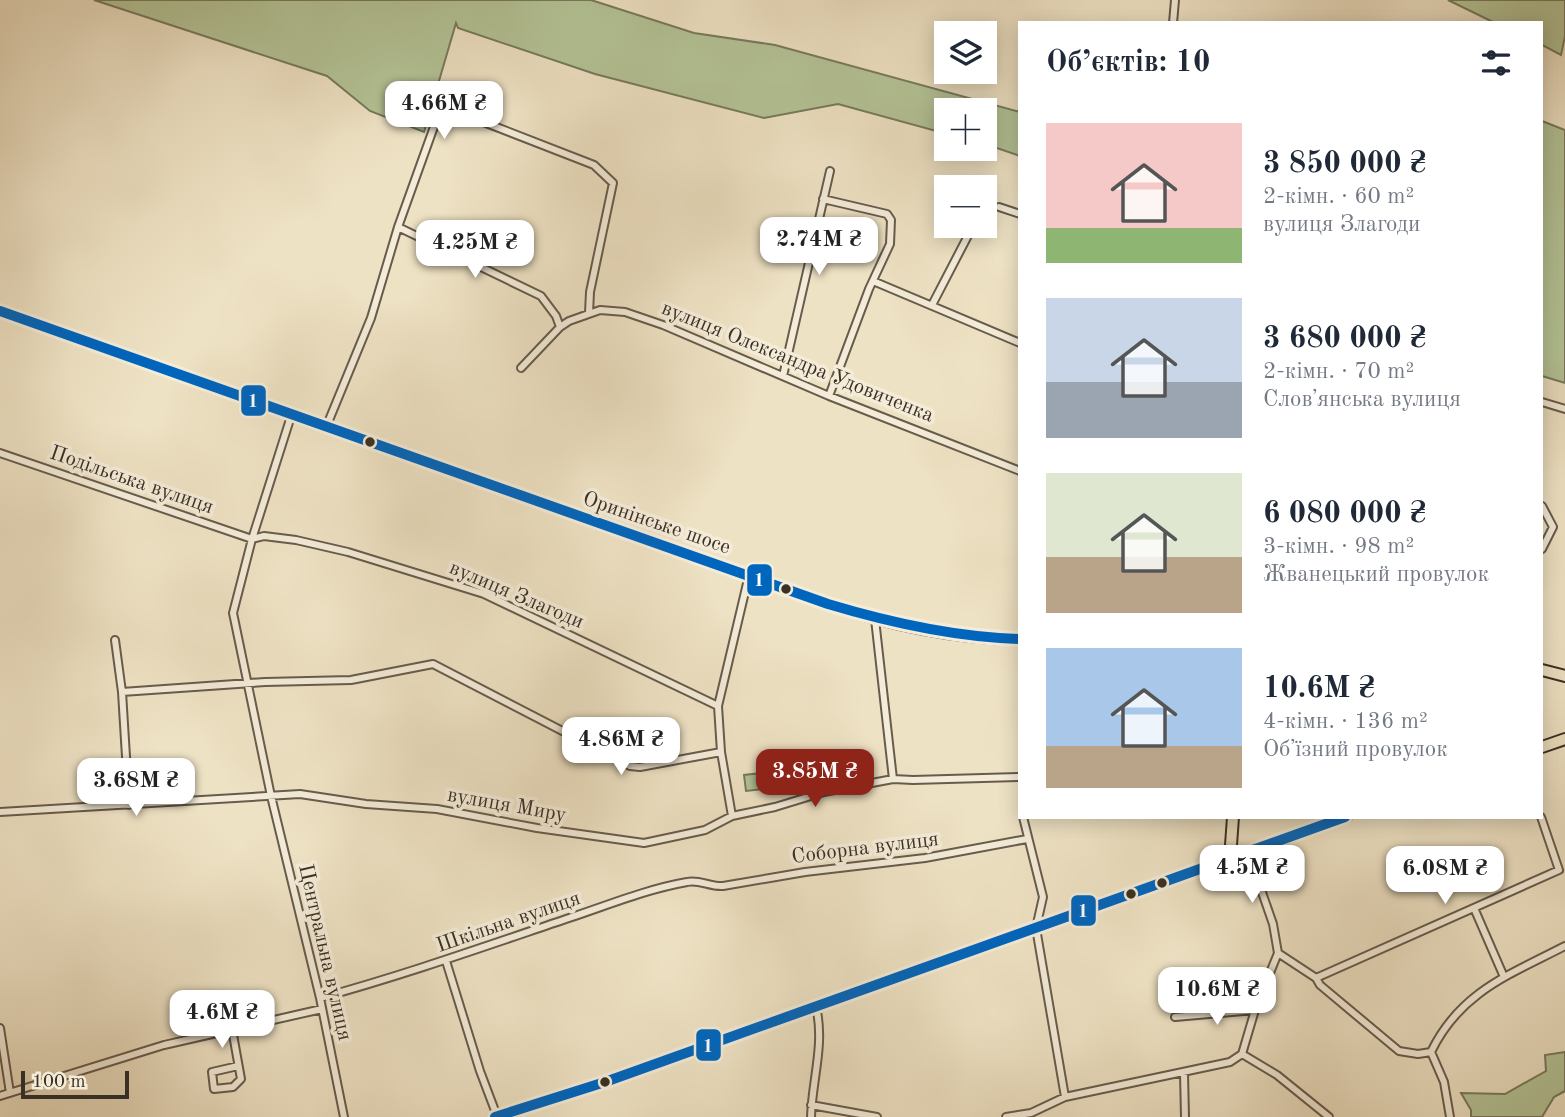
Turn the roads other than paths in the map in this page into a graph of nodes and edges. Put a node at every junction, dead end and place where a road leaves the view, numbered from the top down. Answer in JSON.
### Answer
{"nodes":[{"id":1,"x":1175,"y":0,"type":"edge"},
{"id":2,"x":1173,"y":21,"type":"edge"},
{"id":3,"x":830,"y":171,"type":"dead end"},
{"id":4,"x":823,"y":199,"type":"junction"},
{"id":5,"x":999,"y":207,"type":"dead end"},
{"id":6,"x":1018,"y":213,"type":"edge"},
{"id":7,"x":398,"y":227,"type":"junction"},
{"id":8,"x":967,"y":238,"type":"edge"},
{"id":9,"x":873,"y":281,"type":"junction"},
{"id":10,"x":932,"y":305,"type":"junction"},
{"id":11,"x":0,"y":311,"type":"edge"},
{"id":12,"x":589,"y":313,"type":"junction"},
{"id":13,"x":559,"y":327,"type":"junction"},
{"id":14,"x":1018,"y":341,"type":"edge"},
{"id":15,"x":521,"y":368,"type":"dead end"},
{"id":16,"x":783,"y":376,"type":"junction"},
{"id":17,"x":829,"y":396,"type":"junction"},
{"id":18,"x":1543,"y":401,"type":"edge"},
{"id":19,"x":1565,"y":409,"type":"edge"},
{"id":20,"x":292,"y":413,"type":"junction"},
{"id":21,"x":327,"y":425,"type":"junction"},
{"id":22,"x":0,"y":453,"type":"edge"},
{"id":23,"x":1018,"y":470,"type":"edge"},
{"id":24,"x":1543,"y":508,"type":"edge"},
{"id":25,"x":252,"y":539,"type":"junction"},
{"id":26,"x":1543,"y":547,"type":"edge"},
{"id":27,"x":749,"y":575,"type":"junction"},
{"id":28,"x":875,"y":619,"type":"junction"},
{"id":29,"x":1018,"y":639,"type":"edge"},
{"id":30,"x":115,"y":640,"type":"dead end"},
{"id":31,"x":1543,"y":670,"type":"edge"},
{"id":32,"x":1565,"y":676,"type":"edge"},
{"id":33,"x":249,"y":685,"type":"junction"},
{"id":34,"x":122,"y":692,"type":"junction"},
{"id":35,"x":718,"y":706,"type":"junction"},
{"id":36,"x":1565,"y":739,"type":"edge"},
{"id":37,"x":1543,"y":747,"type":"edge"},
{"id":38,"x":720,"y":752,"type":"junction"},
{"id":39,"x":1018,"y":777,"type":"edge"},
{"id":40,"x":893,"y":779,"type":"junction"},
{"id":41,"x":271,"y":796,"type":"junction"},
{"id":42,"x":129,"y":805,"type":"junction"},
{"id":43,"x":0,"y":812,"type":"edge"},
{"id":44,"x":732,"y":816,"type":"junction"},
{"id":45,"x":1023,"y":819,"type":"edge"},
{"id":46,"x":1233,"y":819,"type":"edge"},
{"id":47,"x":1340,"y":819,"type":"edge"},
{"id":48,"x":1542,"y":819,"type":"edge"},
{"id":49,"x":1027,"y":838,"type":"junction"},
{"id":50,"x":1248,"y":852,"type":"junction"},
{"id":51,"x":1230,"y":859,"type":"junction"},
{"id":52,"x":707,"y":885,"type":"joint"},
{"id":53,"x":1474,"y":908,"type":"junction"},
{"id":54,"x":1036,"y":928,"type":"junction"},
{"id":55,"x":1565,"y":946,"type":"edge"},
{"id":56,"x":1278,"y":953,"type":"junction"},
{"id":57,"x":446,"y":961,"type":"junction"},
{"id":58,"x":1504,"y":977,"type":"junction"},
{"id":59,"x":1316,"y":978,"type":"junction"},
{"id":60,"x":320,"y":998,"type":"junction"},
{"id":61,"x":816,"y":1007,"type":"junction"},
{"id":62,"x":322,"y":1009,"type":"junction"},
{"id":63,"x":1255,"y":1010,"type":"junction"},
{"id":64,"x":1175,"y":1017,"type":"dead end"},
{"id":65,"x":0,"y":1028,"type":"edge"},
{"id":66,"x":232,"y":1029,"type":"junction"},
{"id":67,"x":1431,"y":1052,"type":"junction"},
{"id":68,"x":1242,"y":1054,"type":"junction"},
{"id":69,"x":238,"y":1066,"type":"junction"},
{"id":70,"x":1184,"y":1073,"type":"junction"},
{"id":71,"x":10,"y":1093,"type":"junction"},
{"id":72,"x":0,"y":1096,"type":"edge"},
{"id":73,"x":1065,"y":1097,"type":"junction"},
{"id":74,"x":811,"y":1105,"type":"junction"},
{"id":75,"x":344,"y":1117,"type":"edge"},
{"id":76,"x":496,"y":1117,"type":"edge"},
{"id":77,"x":811,"y":1117,"type":"edge"},
{"id":78,"x":877,"y":1117,"type":"edge"},
{"id":79,"x":1006,"y":1117,"type":"edge"},
{"id":80,"x":1185,"y":1117,"type":"edge"},
{"id":81,"x":1329,"y":1117,"type":"edge"},
{"id":82,"x":1450,"y":1117,"type":"edge"}],
"edges":[{"from":1,"to":2,"type":"street"},
{"from":3,"to":4,"type":"street"},
{"from":4,"to":9,"type":"street"},
{"from":4,"to":16,"type":"street"},
{"from":5,"to":6,"type":"street"},
{"from":7,"to":12,"type":"street"},
{"from":7,"to":13,"type":"street"},
{"from":7,"to":21,"type":"street"},
{"from":8,"to":10,"type":"street"},
{"from":9,"to":10,"type":"street"},
{"from":9,"to":17,"type":"street"},
{"from":10,"to":14,"type":"street"},
{"from":11,"to":20,"type":"main road","name":"Оринінське шосе"},
{"from":12,"to":13,"type":"street","name":"вулиця Олександра Удовиченка"},
{"from":12,"to":16,"type":"street","name":"вулиця Олександра Удовиченка"},
{"from":13,"to":15,"type":"street","name":"вулиця Олександра Удовиченка"},
{"from":16,"to":17,"type":"street","name":"вулиця Олександра Удовиченка"},
{"from":17,"to":23,"type":"street","name":"вулиця Олександра Удовиченка"},
{"from":18,"to":19,"type":"street"},
{"from":20,"to":21,"type":"main road","name":"Оринінське шосе"},
{"from":20,"to":25,"type":"street","name":"Центральна вулиця"},
{"from":21,"to":27,"type":"main road","name":"Оринінське шосе"},
{"from":22,"to":25,"type":"street","name":"Подільська вулиця"},
{"from":24,"to":26,"type":"street"},
{"from":25,"to":33,"type":"street","name":"Центральна вулиця"},
{"from":25,"to":35,"type":"street","name":"вулиця Злагоди"},
{"from":27,"to":28,"type":"main road","name":"Оринінське шосе"},
{"from":27,"to":35,"type":"street"},
{"from":28,"to":29,"type":"main road","name":"Оринінське шосе"},
{"from":28,"to":40,"type":"street"},
{"from":30,"to":34,"type":"street"},
{"from":31,"to":32,"type":"main road"},
{"from":33,"to":34,"type":"street"},
{"from":33,"to":38,"type":"street"},
{"from":33,"to":41,"type":"street","name":"Центральна вулиця"},
{"from":34,"to":42,"type":"street"},
{"from":35,"to":38,"type":"street"},
{"from":36,"to":37,"type":"main road"},
{"from":38,"to":44,"type":"street"},
{"from":39,"to":40,"type":"street"},
{"from":40,"to":44,"type":"street"},
{"from":41,"to":42,"type":"street","name":"вулиця Миру"},
{"from":41,"to":44,"type":"street","name":"вулиця Миру"},
{"from":41,"to":60,"type":"street","name":"Центральна вулиця"},
{"from":42,"to":43,"type":"street","name":"вулиця Миру"},
{"from":45,"to":49,"type":"street"},
{"from":46,"to":51,"type":"main road"},
{"from":47,"to":50,"type":"main road"},
{"from":48,"to":53,"type":"street"},
{"from":49,"to":52,"type":"street","name":"Соборна вулиця"},
{"from":49,"to":54,"type":"street"},
{"from":50,"to":51,"type":"main road"},
{"from":50,"to":56,"type":"street"},
{"from":51,"to":54,"type":"main road"},
{"from":52,"to":57,"type":"street","name":"Шкільна вулиця"},
{"from":53,"to":58,"type":"street"},
{"from":53,"to":59,"type":"street"},
{"from":54,"to":61,"type":"main road"},
{"from":54,"to":73,"type":"street"},
{"from":55,"to":58,"type":"street"},
{"from":56,"to":59,"type":"street"},
{"from":56,"to":63,"type":"street"},
{"from":57,"to":60,"type":"street","name":"Шкільна вулиця"},
{"from":57,"to":76,"type":"street"},
{"from":58,"to":67,"type":"street"},
{"from":59,"to":67,"type":"street"},
{"from":60,"to":62,"type":"street","name":"Центральна вулиця"},
{"from":61,"to":74,"type":"street"},
{"from":61,"to":76,"type":"main road"},
{"from":62,"to":66,"type":"street"},
{"from":62,"to":75,"type":"street","name":"Центральна вулиця"},
{"from":63,"to":64,"type":"street"},
{"from":63,"to":68,"type":"street"},
{"from":65,"to":71,"type":"street"},
{"from":66,"to":69,"type":"street"},
{"from":66,"to":71,"type":"street"},
{"from":67,"to":82,"type":"street"},
{"from":68,"to":70,"type":"street"},
{"from":68,"to":81,"type":"street"},
{"from":69,"to":69,"type":"street"},
{"from":70,"to":73,"type":"street"},
{"from":70,"to":80,"type":"street"},
{"from":71,"to":72,"type":"street"},
{"from":73,"to":79,"type":"street"},
{"from":74,"to":77,"type":"street"},
{"from":74,"to":78,"type":"street"}]}
